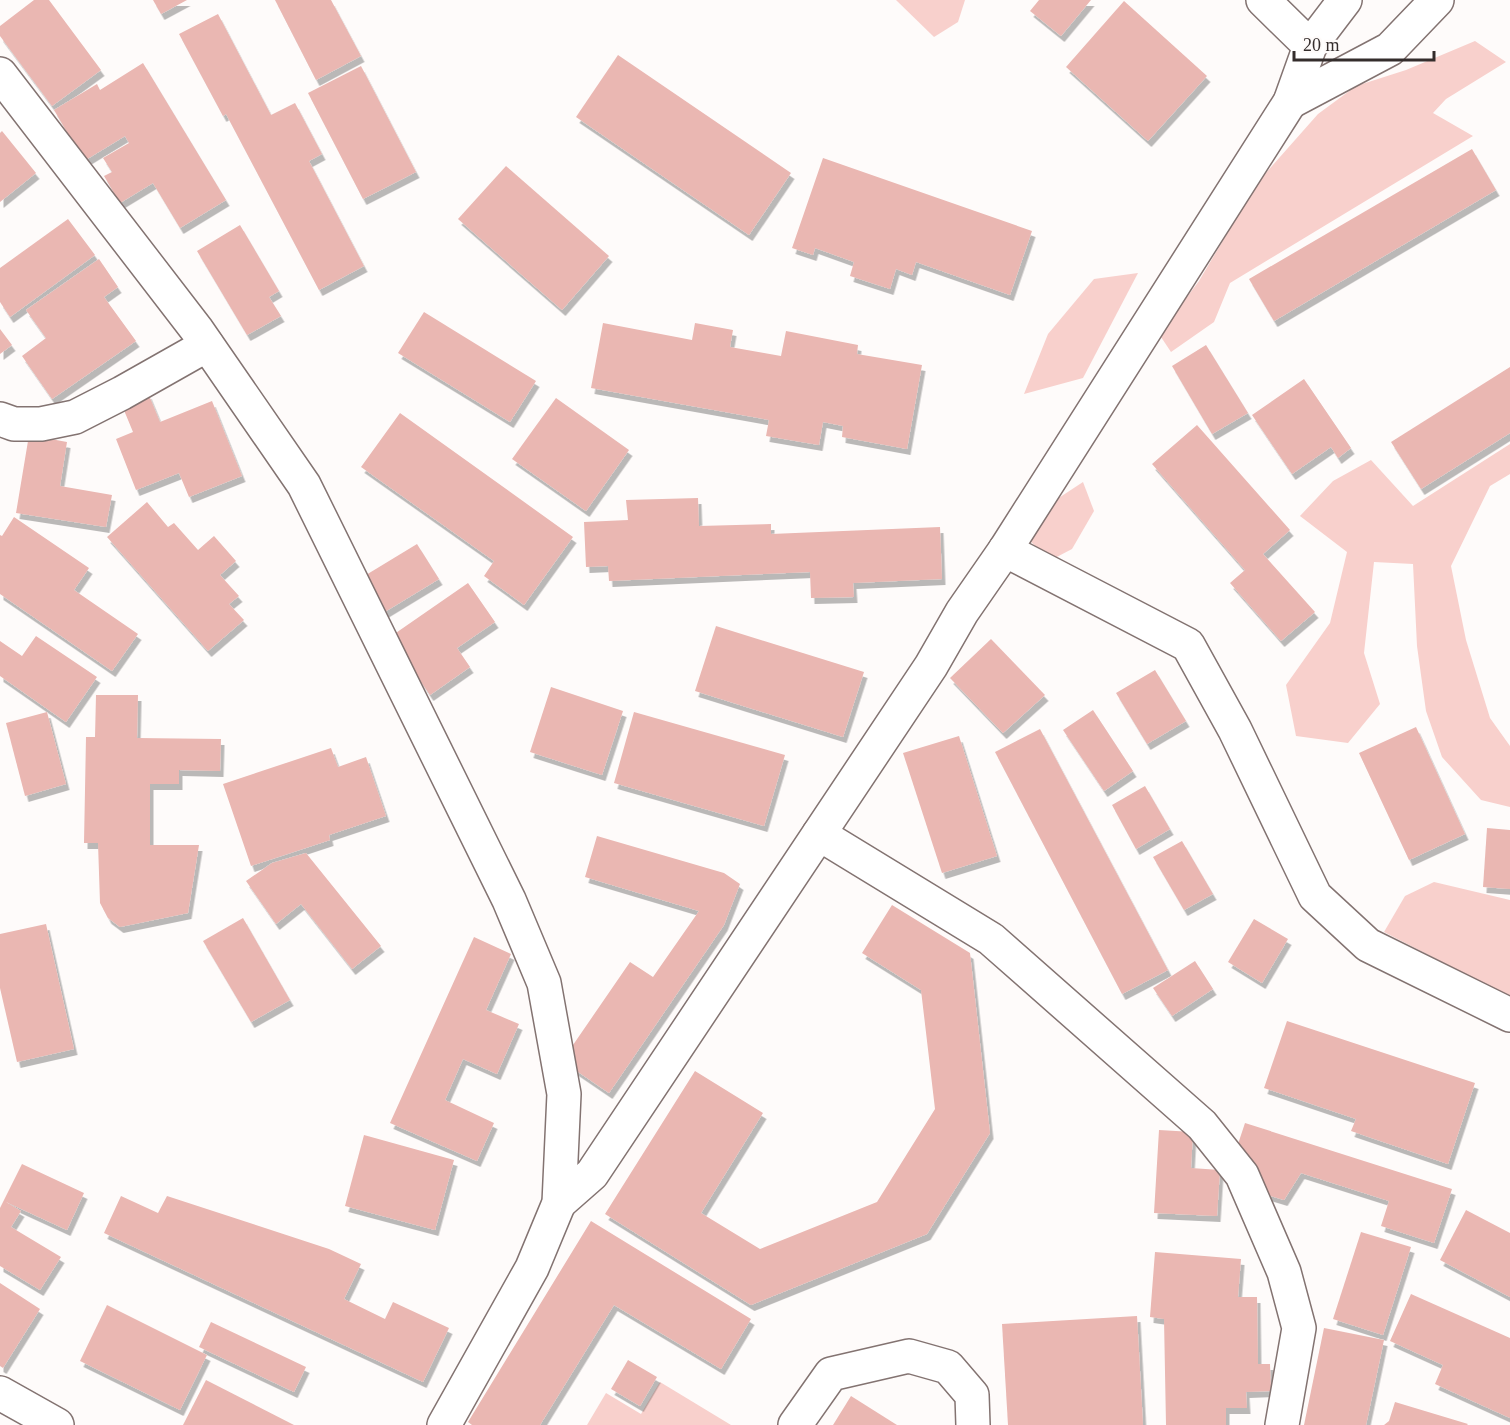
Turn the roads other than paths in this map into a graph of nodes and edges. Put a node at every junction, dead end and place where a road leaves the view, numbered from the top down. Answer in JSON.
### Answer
{"nodes":[{"id":1,"x":1263,"y":0,"type":"edge"},
{"id":2,"x":1345,"y":0,"type":"edge"},
{"id":3,"x":1437,"y":0,"type":"edge"},
{"id":4,"x":1310,"y":46,"type":"junction"},
{"id":5,"x":0,"y":74,"type":"edge"},
{"id":6,"x":1290,"y":102,"type":"junction"},
{"id":7,"x":207,"y":345,"type":"junction"},
{"id":8,"x":0,"y":419,"type":"edge"},
{"id":9,"x":1000,"y":557,"type":"junction"},
{"id":10,"x":819,"y":834,"type":"junction"},
{"id":11,"x":1510,"y":1015,"type":"edge"},
{"id":12,"x":559,"y":1203,"type":"junction"},
{"id":13,"x":0,"y":1393,"type":"edge"},
{"id":14,"x":57,"y":1425,"type":"edge"},
{"id":15,"x":444,"y":1425,"type":"edge"},
{"id":16,"x":795,"y":1425,"type":"edge"},
{"id":17,"x":973,"y":1425,"type":"edge"},
{"id":18,"x":1282,"y":1425,"type":"edge"}],
"edges":[{"from":1,"to":4,"type":"street"},
{"from":2,"to":4,"type":"street"},
{"from":3,"to":6,"type":"street"},
{"from":4,"to":6,"type":"street"},
{"from":5,"to":7,"type":"street"},
{"from":6,"to":9,"type":"street"},
{"from":7,"to":8,"type":"street"},
{"from":7,"to":12,"type":"street"},
{"from":9,"to":10,"type":"street"},
{"from":9,"to":11,"type":"street"},
{"from":10,"to":12,"type":"street"},
{"from":10,"to":18,"type":"street"},
{"from":12,"to":15,"type":"street"},
{"from":13,"to":14,"type":"street"},
{"from":16,"to":17,"type":"street"}]}
